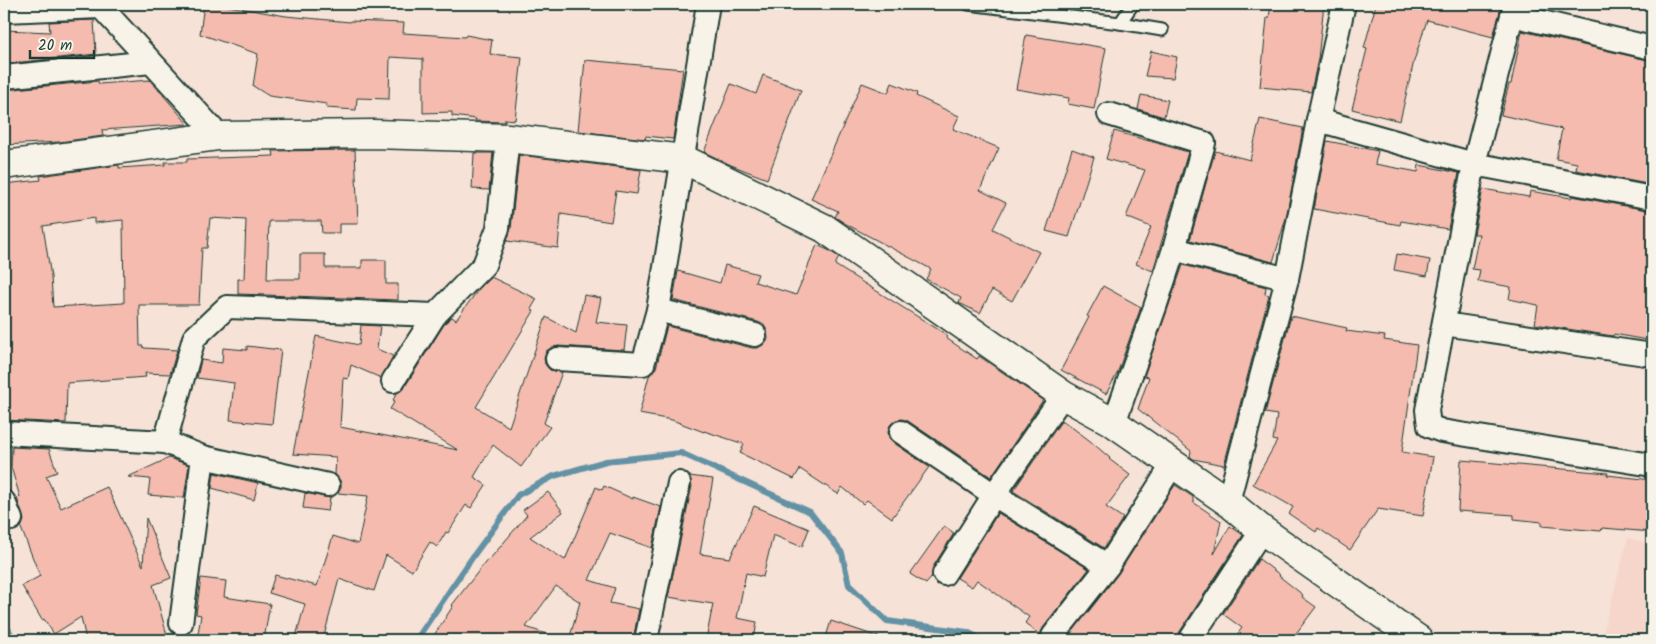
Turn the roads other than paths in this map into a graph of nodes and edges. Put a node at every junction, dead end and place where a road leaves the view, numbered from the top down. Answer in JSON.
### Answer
{"nodes":[{"id":1,"x":708,"y":4,"type":"edge"},
{"id":2,"x":968,"y":4,"type":"edge"},
{"id":3,"x":1133,"y":4,"type":"edge"},
{"id":4,"x":1344,"y":4,"type":"edge"},
{"id":5,"x":101,"y":6,"type":"edge"},
{"id":6,"x":1514,"y":9,"type":"edge"},
{"id":7,"x":4,"y":11,"type":"edge"},
{"id":8,"x":1120,"y":23,"type":"junction"},
{"id":9,"x":1162,"y":30,"type":"dead end"},
{"id":10,"x":1652,"y":48,"type":"edge"},
{"id":11,"x":151,"y":62,"type":"junction"},
{"id":12,"x":4,"y":77,"type":"edge"},
{"id":13,"x":1109,"y":114,"type":"dead end"},
{"id":14,"x":1318,"y":120,"type":"junction"},
{"id":15,"x":219,"y":136,"type":"junction"},
{"id":16,"x":508,"y":138,"type":"junction"},
{"id":17,"x":682,"y":159,"type":"junction"},
{"id":18,"x":1474,"y":164,"type":"junction"},
{"id":19,"x":4,"y":165,"type":"edge"},
{"id":20,"x":1652,"y":198,"type":"edge"},
{"id":21,"x":1174,"y":249,"type":"junction"},
{"id":22,"x":1287,"y":279,"type":"junction"},
{"id":23,"x":658,"y":310,"type":"junction"},
{"id":24,"x":435,"y":315,"type":"junction"},
{"id":25,"x":1444,"y":324,"type":"junction"},
{"id":26,"x":755,"y":335,"type":"dead end"},
{"id":27,"x":1652,"y":355,"type":"edge"},
{"id":28,"x":557,"y":359,"type":"dead end"},
{"id":29,"x":393,"y":381,"type":"dead end"},
{"id":30,"x":1063,"y":395,"type":"junction"},
{"id":31,"x":1114,"y":423,"type":"junction"},
{"id":32,"x":901,"y":432,"type":"dead end"},
{"id":33,"x":4,"y":433,"type":"edge"},
{"id":34,"x":165,"y":442,"type":"junction"},
{"id":35,"x":203,"y":457,"type":"junction"},
{"id":36,"x":1173,"y":464,"type":"junction"},
{"id":37,"x":1652,"y":465,"type":"edge"},
{"id":38,"x":679,"y":483,"type":"dead end"},
{"id":39,"x":328,"y":485,"type":"dead end"},
{"id":40,"x":994,"y":495,"type":"junction"},
{"id":41,"x":1228,"y":502,"type":"junction"},
{"id":42,"x":1262,"y":530,"type":"junction"},
{"id":43,"x":1108,"y":566,"type":"junction"},
{"id":44,"x":944,"y":574,"type":"dead end"},
{"id":45,"x":181,"y":623,"type":"dead end"},
{"id":46,"x":1054,"y":636,"type":"dead end"},
{"id":47,"x":646,"y":640,"type":"edge"},
{"id":48,"x":1190,"y":640,"type":"edge"},
{"id":49,"x":1419,"y":640,"type":"edge"}],
"edges":[{"from":1,"to":17,"type":"street"},
{"from":2,"to":8,"type":"lane"},
{"from":3,"to":8,"type":"lane"},
{"from":4,"to":14,"type":"street"},
{"from":5,"to":7,"type":"street"},
{"from":5,"to":11,"type":"street"},
{"from":6,"to":10,"type":"street"},
{"from":6,"to":18,"type":"street"},
{"from":8,"to":9,"type":"lane"},
{"from":11,"to":12,"type":"street"},
{"from":11,"to":15,"type":"street"},
{"from":13,"to":21,"type":"street"},
{"from":14,"to":18,"type":"street"},
{"from":14,"to":22,"type":"street"},
{"from":15,"to":16,"type":"street"},
{"from":15,"to":19,"type":"street"},
{"from":16,"to":17,"type":"street"},
{"from":16,"to":24,"type":"street"},
{"from":17,"to":23,"type":"street"},
{"from":17,"to":30,"type":"street"},
{"from":18,"to":20,"type":"street"},
{"from":18,"to":25,"type":"street"},
{"from":21,"to":22,"type":"street"},
{"from":21,"to":31,"type":"street"},
{"from":22,"to":41,"type":"street"},
{"from":23,"to":26,"type":"street"},
{"from":23,"to":28,"type":"street"},
{"from":24,"to":29,"type":"street"},
{"from":24,"to":34,"type":"street"},
{"from":25,"to":27,"type":"street"},
{"from":25,"to":37,"type":"street"},
{"from":30,"to":31,"type":"street"},
{"from":30,"to":40,"type":"street"},
{"from":31,"to":36,"type":"street"},
{"from":32,"to":40,"type":"street"},
{"from":33,"to":34,"type":"street"},
{"from":34,"to":35,"type":"street"},
{"from":35,"to":39,"type":"street"},
{"from":35,"to":45,"type":"street"},
{"from":36,"to":41,"type":"street"},
{"from":36,"to":43,"type":"street"},
{"from":38,"to":47,"type":"street"},
{"from":40,"to":43,"type":"street"},
{"from":40,"to":44,"type":"street"},
{"from":41,"to":42,"type":"street"},
{"from":42,"to":48,"type":"street"},
{"from":42,"to":49,"type":"street"},
{"from":43,"to":46,"type":"street"}]}
